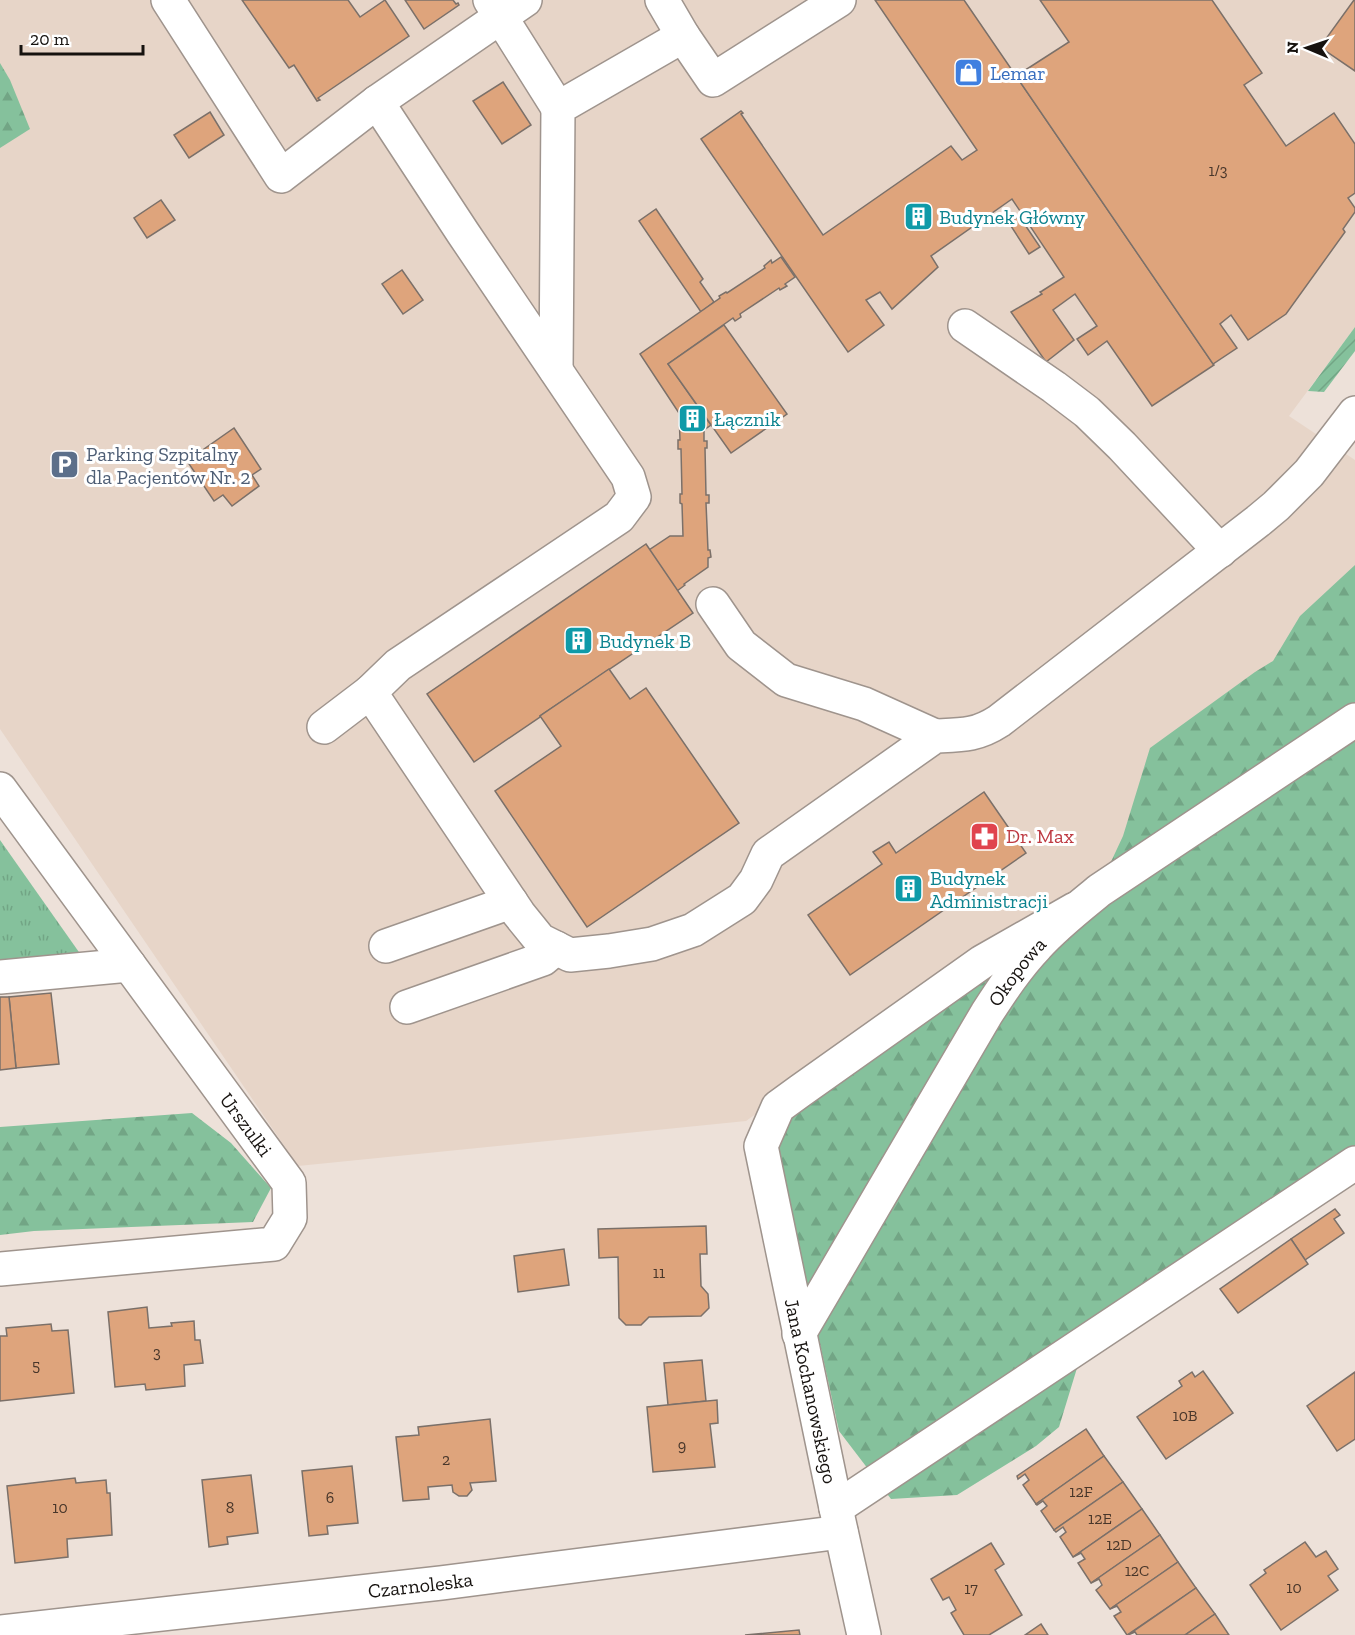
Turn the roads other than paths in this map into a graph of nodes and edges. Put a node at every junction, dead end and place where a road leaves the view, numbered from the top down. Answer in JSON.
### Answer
{"nodes":[{"id":1,"x":168,"y":0,"type":"edge"},
{"id":2,"x":662,"y":0,"type":"edge"},
{"id":3,"x":839,"y":0,"type":"edge"},
{"id":4,"x":505,"y":5,"type":"edge"},
{"id":5,"x":683,"y":36,"type":"junction"},
{"id":6,"x":377,"y":102,"type":"junction"},
{"id":7,"x":558,"y":108,"type":"junction"},
{"id":8,"x":965,"y":326,"type":"dead end"},
{"id":9,"x":556,"y":370,"type":"junction"},
{"id":10,"x":1355,"y":412,"type":"edge"},
{"id":11,"x":1220,"y":551,"type":"junction"},
{"id":12,"x":713,"y":604,"type":"dead end"},
{"id":13,"x":370,"y":692,"type":"junction"},
{"id":14,"x":1355,"y":720,"type":"edge"},
{"id":15,"x":324,"y":727,"type":"dead end"},
{"id":16,"x":935,"y":736,"type":"junction"},
{"id":17,"x":0,"y":789,"type":"edge"},
{"id":18,"x":511,"y":903,"type":"junction"},
{"id":19,"x":1076,"y":909,"type":"junction"},
{"id":20,"x":386,"y":946,"type":"dead end"},
{"id":21,"x":556,"y":948,"type":"junction"},
{"id":22,"x":129,"y":965,"type":"junction"},
{"id":23,"x":0,"y":977,"type":"edge"},
{"id":24,"x":407,"y":1007,"type":"dead end"},
{"id":25,"x":1355,"y":1163,"type":"edge"},
{"id":26,"x":0,"y":1269,"type":"edge"},
{"id":27,"x":799,"y":1334,"type":"junction"},
{"id":28,"x":838,"y":1520,"type":"junction"},
{"id":29,"x":0,"y":1632,"type":"edge"},
{"id":30,"x":864,"y":1635,"type":"edge"}],
"edges":[{"from":1,"to":6,"type":"street"},
{"from":2,"to":5,"type":"street"},
{"from":3,"to":5,"type":"street"},
{"from":4,"to":6,"type":"street"},
{"from":4,"to":7,"type":"street"},
{"from":5,"to":7,"type":"street"},
{"from":6,"to":9,"type":"street"},
{"from":7,"to":9,"type":"street"},
{"from":8,"to":11,"type":"street"},
{"from":9,"to":13,"type":"street"},
{"from":10,"to":11,"type":"street"},
{"from":11,"to":16,"type":"street"},
{"from":12,"to":16,"type":"street"},
{"from":13,"to":15,"type":"street"},
{"from":13,"to":18,"type":"street"},
{"from":14,"to":19,"type":"street","name":"Okopowa"},
{"from":16,"to":21,"type":"street"},
{"from":17,"to":22,"type":"street","name":"Urszulki"},
{"from":18,"to":20,"type":"street"},
{"from":18,"to":21,"type":"street"},
{"from":19,"to":27,"type":"street","name":"Okopowa"},
{"from":19,"to":27,"type":"street","name":"Jana Kochanowskiego"},
{"from":21,"to":24,"type":"street"},
{"from":22,"to":23,"type":"street"},
{"from":22,"to":26,"type":"street","name":"Urszulki"},
{"from":25,"to":28,"type":"street"},
{"from":27,"to":28,"type":"street","name":"Jana Kochanowskiego"},
{"from":28,"to":29,"type":"street","name":"Czarnoleska"},
{"from":28,"to":30,"type":"street","name":"Jana Kochanowskiego"}]}
